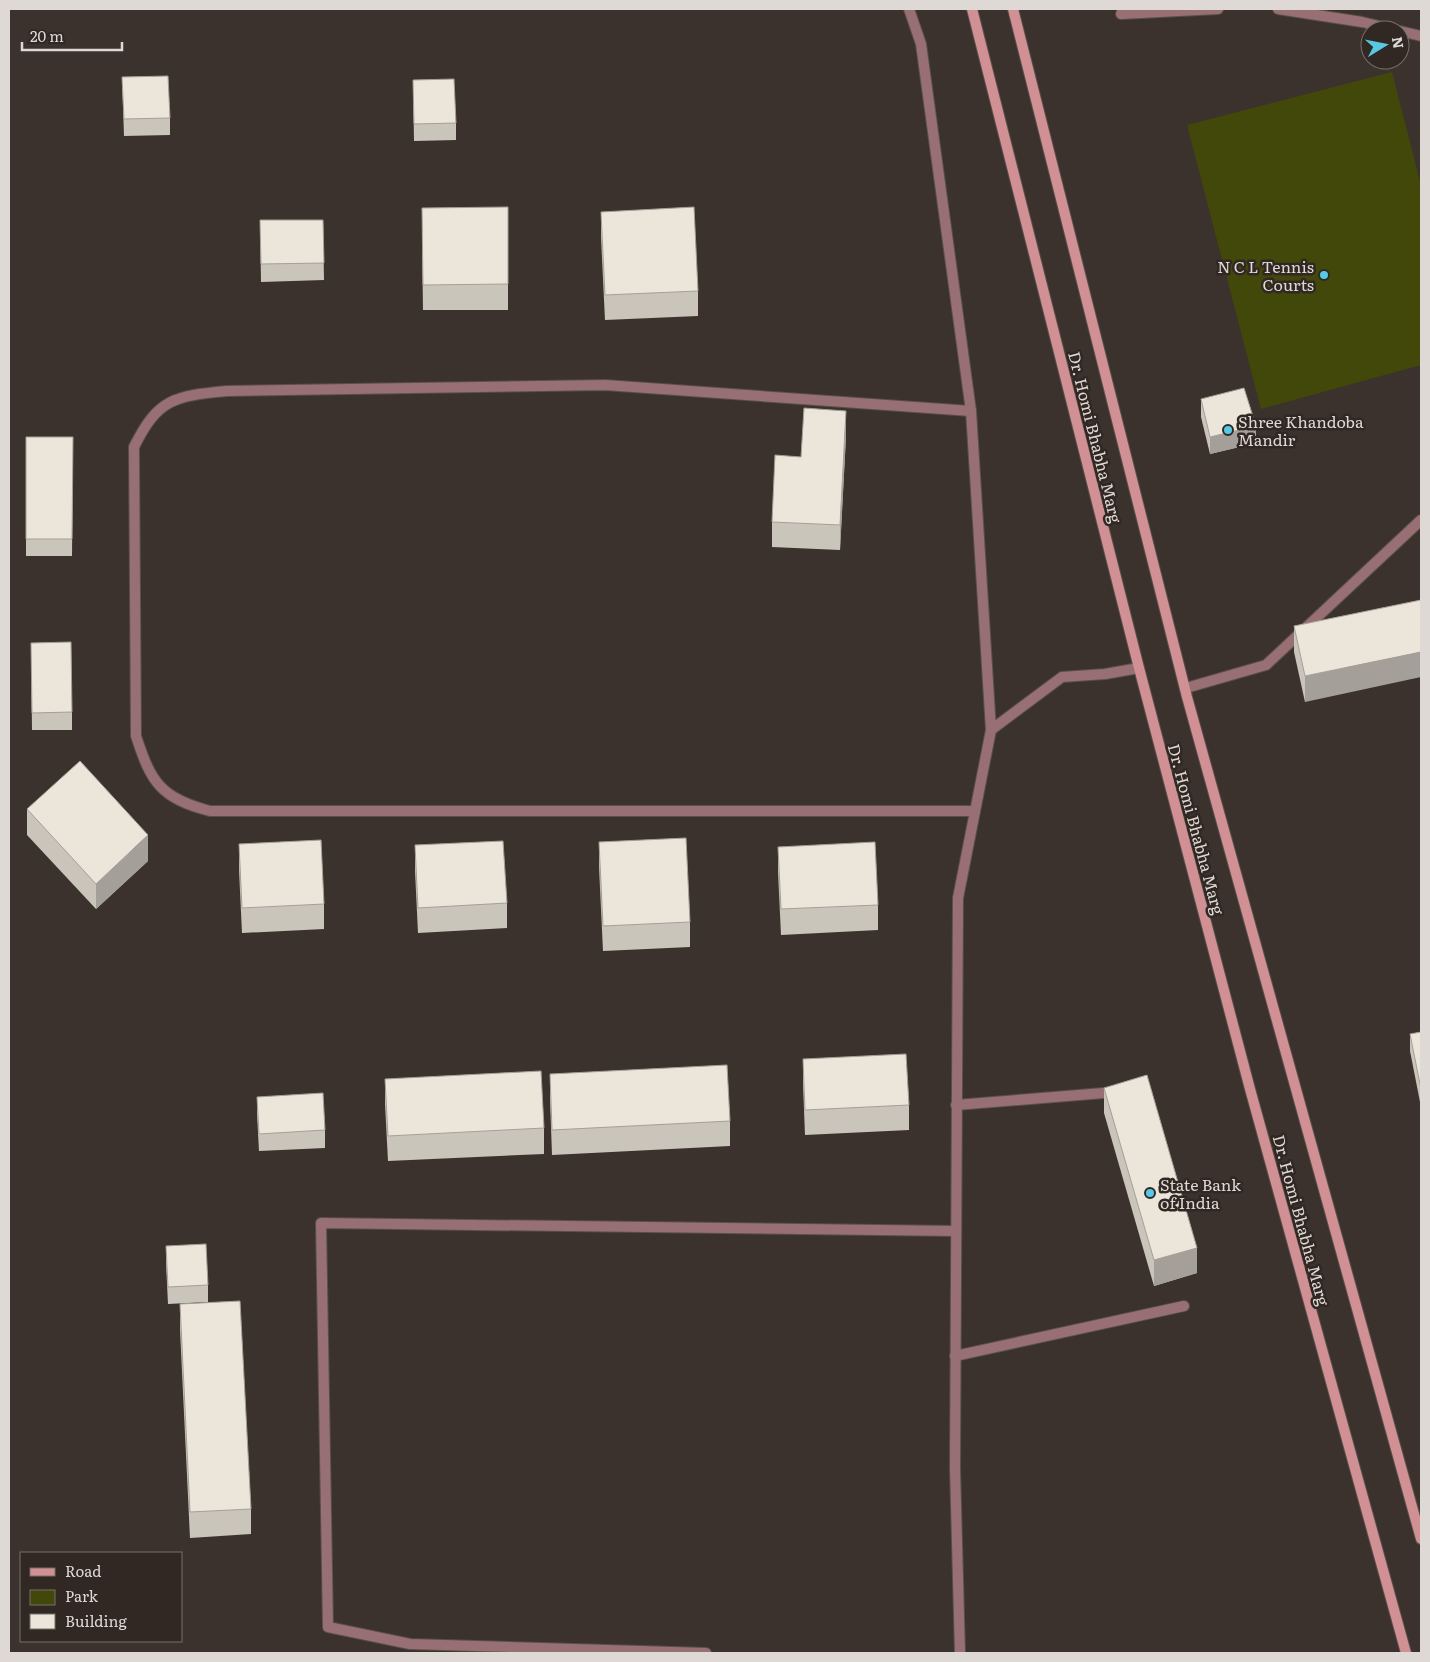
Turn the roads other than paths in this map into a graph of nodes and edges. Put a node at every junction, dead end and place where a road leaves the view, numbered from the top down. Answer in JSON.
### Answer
{"nodes":[{"id":1,"x":909,"y":9,"type":"edge"},
{"id":2,"x":972,"y":9,"type":"edge"},
{"id":3,"x":1013,"y":9,"type":"edge"},
{"id":4,"x":1123,"y":9,"type":"edge"},
{"id":5,"x":1218,"y":9,"type":"edge"},
{"id":6,"x":1278,"y":9,"type":"edge"},
{"id":7,"x":1360,"y":22,"type":"edge"},
{"id":8,"x":971,"y":411,"type":"junction"},
{"id":9,"x":1421,"y":520,"type":"edge"},
{"id":10,"x":1139,"y":668,"type":"junction"},
{"id":11,"x":1186,"y":688,"type":"junction"},
{"id":12,"x":991,"y":730,"type":"junction"},
{"id":13,"x":975,"y":812,"type":"junction"},
{"id":14,"x":1122,"y":1091,"type":"edge"},
{"id":15,"x":956,"y":1105,"type":"junction"},
{"id":16,"x":956,"y":1231,"type":"junction"},
{"id":17,"x":1184,"y":1306,"type":"dead end"},
{"id":18,"x":955,"y":1356,"type":"junction"},
{"id":19,"x":1421,"y":1539,"type":"edge"},
{"id":20,"x":706,"y":1653,"type":"edge"},
{"id":21,"x":960,"y":1653,"type":"edge"},
{"id":22,"x":1406,"y":1653,"type":"edge"}],
"edges":[{"from":1,"to":8,"type":"lane"},
{"from":2,"to":10,"type":"main road","name":"Dr. Homi Bhabha Marg"},
{"from":3,"to":11,"type":"main road","name":"Dr. Homi Bhabha Marg"},
{"from":4,"to":5,"type":"lane"},
{"from":6,"to":7,"type":"lane"},
{"from":8,"to":12,"type":"lane"},
{"from":8,"to":13,"type":"lane"},
{"from":9,"to":11,"type":"lane"},
{"from":10,"to":12,"type":"lane"},
{"from":10,"to":22,"type":"main road","name":"Dr. Homi Bhabha Marg"},
{"from":11,"to":19,"type":"main road","name":"Dr. Homi Bhabha Marg"},
{"from":12,"to":13,"type":"lane"},
{"from":13,"to":15,"type":"lane"},
{"from":14,"to":15,"type":"lane"},
{"from":15,"to":16,"type":"lane"},
{"from":16,"to":18,"type":"lane"},
{"from":16,"to":20,"type":"lane"},
{"from":17,"to":18,"type":"lane"},
{"from":18,"to":21,"type":"lane"}]}
